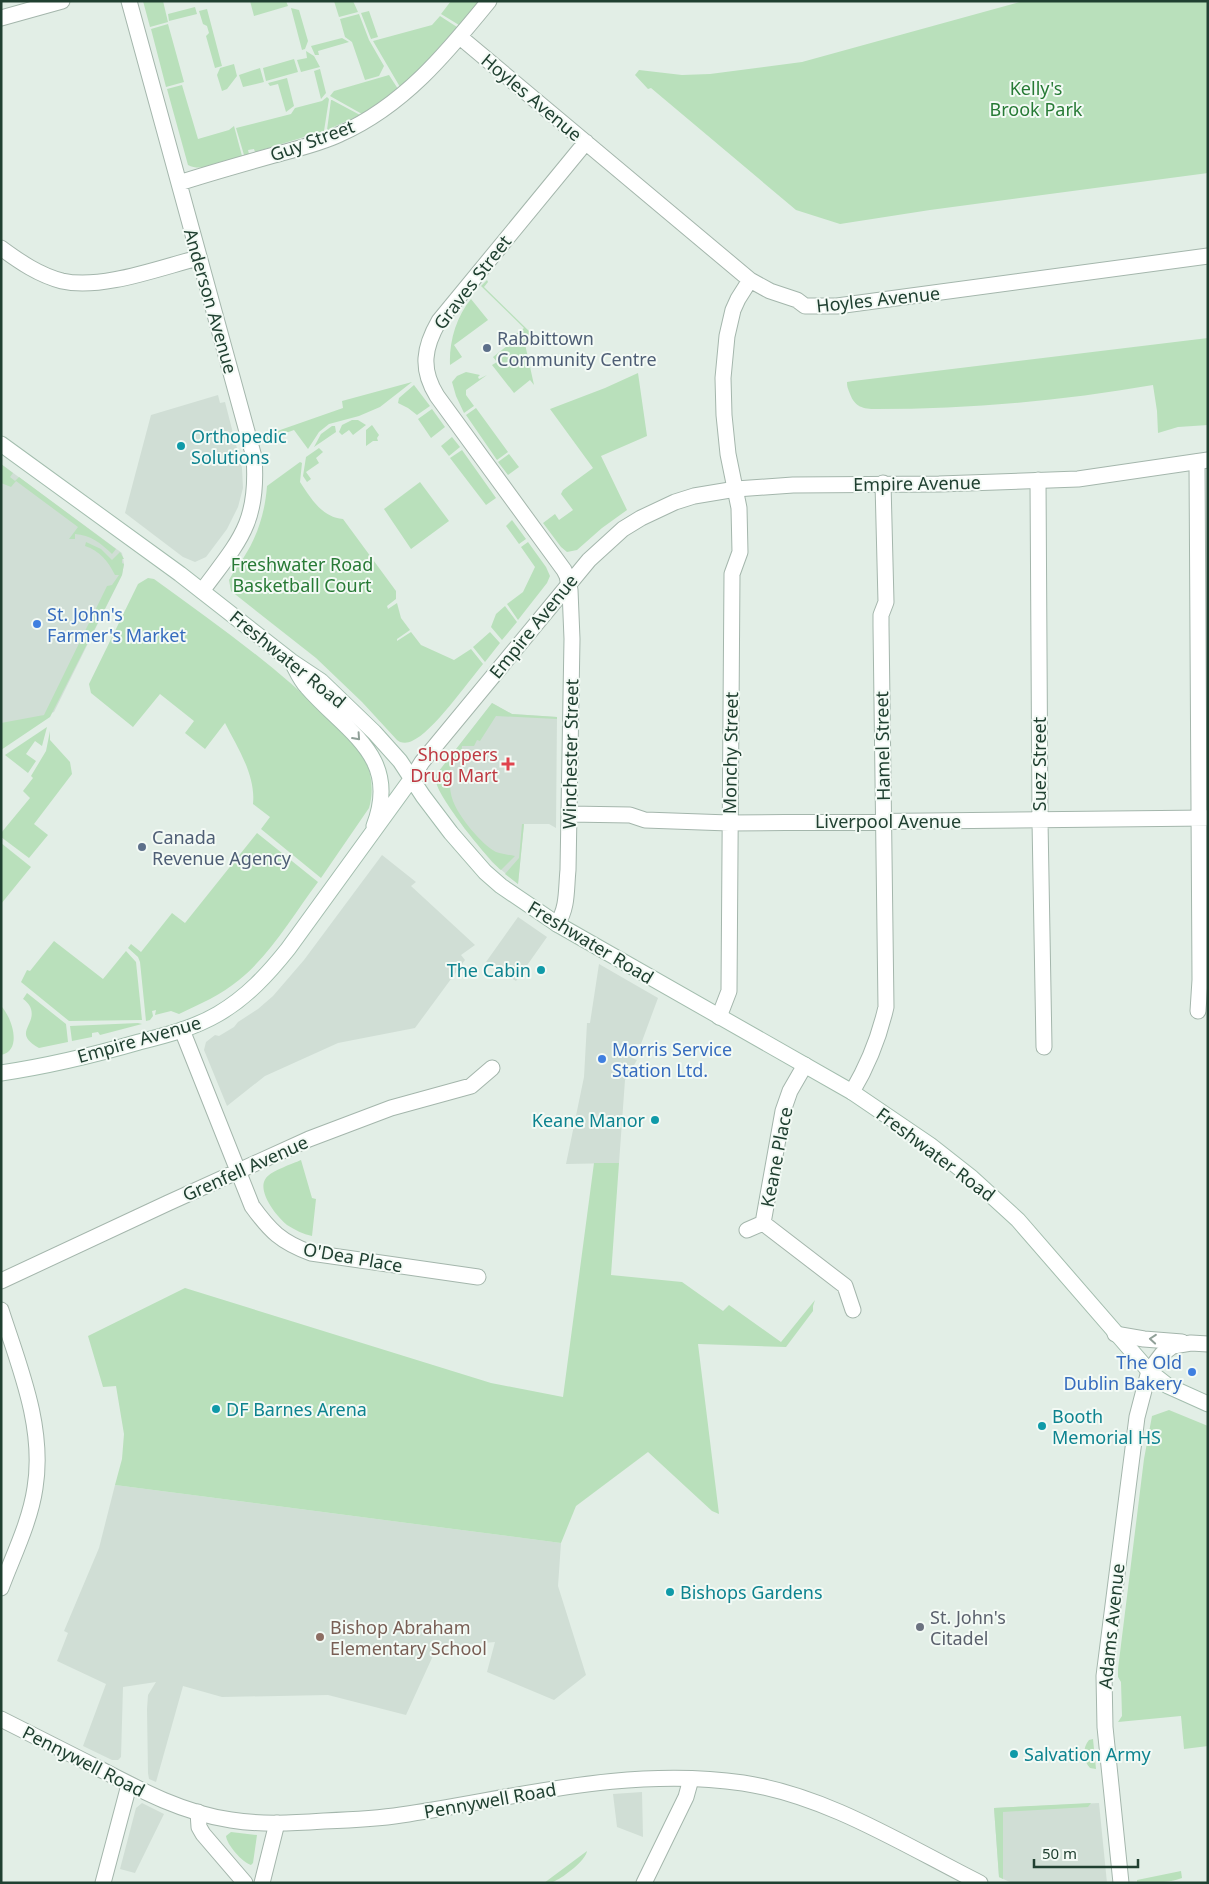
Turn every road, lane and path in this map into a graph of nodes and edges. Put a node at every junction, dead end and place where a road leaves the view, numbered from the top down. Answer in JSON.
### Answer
{"nodes":[{"id":1,"x":62,"y":1,"type":"edge"},
{"id":2,"x":129,"y":1,"type":"edge"},
{"id":3,"x":490,"y":1,"type":"edge"},
{"id":4,"x":1,"y":18,"type":"edge"},
{"id":5,"x":460,"y":37,"type":"junction"},
{"id":6,"x":586,"y":142,"type":"junction"},
{"id":7,"x":179,"y":182,"type":"junction"},
{"id":8,"x":1,"y":248,"type":"edge"},
{"id":9,"x":1208,"y":256,"type":"edge"},
{"id":10,"x":198,"y":258,"type":"junction"},
{"id":11,"x":750,"y":280,"type":"junction"},
{"id":12,"x":1,"y":444,"type":"edge"},
{"id":13,"x":1202,"y":461,"type":"edge"},
{"id":14,"x":1038,"y":480,"type":"junction"},
{"id":15,"x":883,"y":483,"type":"junction"},
{"id":16,"x":736,"y":489,"type":"junction"},
{"id":17,"x":569,"y":583,"type":"junction"},
{"id":18,"x":202,"y":591,"type":"junction"},
{"id":19,"x":291,"y":661,"type":"junction"},
{"id":20,"x":412,"y":778,"type":"junction"},
{"id":21,"x":569,"y":814,"type":"junction"},
{"id":22,"x":1203,"y":818,"type":"edge"},
{"id":23,"x":883,"y":821,"type":"junction"},
{"id":24,"x":1040,"y":821,"type":"junction"},
{"id":25,"x":729,"y":823,"type":"junction"},
{"id":26,"x":372,"y":835,"type":"junction"},
{"id":27,"x":557,"y":924,"type":"junction"},
{"id":28,"x":1198,"y":1011,"type":"dead end"},
{"id":29,"x":719,"y":1017,"type":"junction"},
{"id":30,"x":182,"y":1030,"type":"junction"},
{"id":31,"x":1044,"y":1047,"type":"dead end"},
{"id":32,"x":805,"y":1065,"type":"junction"},
{"id":33,"x":492,"y":1068,"type":"dead end"},
{"id":34,"x":1,"y":1073,"type":"edge"},
{"id":35,"x":852,"y":1092,"type":"junction"},
{"id":36,"x":238,"y":1172,"type":"junction"},
{"id":37,"x":763,"y":1223,"type":"junction"},
{"id":38,"x":747,"y":1230,"type":"dead end"},
{"id":39,"x":478,"y":1277,"type":"dead end"},
{"id":40,"x":1,"y":1282,"type":"edge"},
{"id":41,"x":1,"y":1310,"type":"edge"},
{"id":42,"x":853,"y":1310,"type":"dead end"},
{"id":43,"x":1116,"y":1334,"type":"junction"},
{"id":44,"x":1191,"y":1343,"type":"junction"},
{"id":45,"x":1208,"y":1344,"type":"edge"},
{"id":46,"x":1149,"y":1371,"type":"junction"},
{"id":47,"x":1208,"y":1404,"type":"edge"},
{"id":48,"x":1,"y":1588,"type":"edge"},
{"id":49,"x":1,"y":1719,"type":"edge"},
{"id":50,"x":691,"y":1779,"type":"junction"},
{"id":51,"x":129,"y":1785,"type":"junction"},
{"id":52,"x":198,"y":1812,"type":"junction"},
{"id":53,"x":277,"y":1824,"type":"junction"},
{"id":54,"x":103,"y":1883,"type":"edge"},
{"id":55,"x":245,"y":1883,"type":"edge"},
{"id":56,"x":262,"y":1883,"type":"edge"},
{"id":57,"x":644,"y":1883,"type":"edge"},
{"id":58,"x":980,"y":1883,"type":"edge"},
{"id":59,"x":1122,"y":1883,"type":"edge"}],
"edges":[{"from":1,"to":4,"type":"street"},
{"from":2,"to":7,"type":"street","name":"Anderson Avenue"},
{"from":3,"to":5,"type":"street","name":"Guy Street"},
{"from":5,"to":6,"type":"street","name":"Hoyles Avenue"},
{"from":5,"to":7,"type":"street","name":"Guy Street"},
{"from":6,"to":11,"type":"street","name":"Hoyles Avenue"},
{"from":6,"to":17,"type":"street","name":"Graves Street"},
{"from":7,"to":10,"type":"street","name":"Anderson Avenue"},
{"from":8,"to":10,"type":"street"},
{"from":9,"to":11,"type":"street","name":"Hoyles Avenue"},
{"from":10,"to":18,"type":"street","name":"Anderson Avenue"},
{"from":11,"to":16,"type":"street","name":"Monchy Street"},
{"from":12,"to":18,"type":"street","name":"Freshwater Road"},
{"from":13,"to":14,"type":"street","name":"Empire Avenue"},
{"from":13,"to":22,"type":"street"},
{"from":14,"to":15,"type":"street","name":"Empire Avenue"},
{"from":14,"to":24,"type":"street","name":"Suez Street"},
{"from":15,"to":16,"type":"street","name":"Empire Avenue"},
{"from":15,"to":23,"type":"street","name":"Hamel Street"},
{"from":16,"to":17,"type":"street","name":"Empire Avenue"},
{"from":16,"to":25,"type":"street","name":"Monchy Street"},
{"from":17,"to":20,"type":"street","name":"Empire Avenue"},
{"from":17,"to":21,"type":"street","name":"Winchester Street"},
{"from":18,"to":19,"type":"street","name":"Freshwater Road"},
{"from":19,"to":20,"type":"street","name":"Freshwater Road"},
{"from":19,"to":26,"type":"street","one_way":true},
{"from":20,"to":26,"type":"street","name":"Empire Avenue"},
{"from":20,"to":27,"type":"street","name":"Freshwater Road"},
{"from":21,"to":25,"type":"street","name":"Liverpool Avenue"},
{"from":21,"to":27,"type":"street","name":"Winchester Street"},
{"from":22,"to":24,"type":"street","name":"Liverpool Avenue"},
{"from":22,"to":28,"type":"street"},
{"from":23,"to":24,"type":"street","name":"Liverpool Avenue"},
{"from":23,"to":25,"type":"street","name":"Liverpool Avenue"},
{"from":23,"to":35,"type":"street","name":"Hamel Street"},
{"from":24,"to":31,"type":"street","name":"Suez Street"},
{"from":25,"to":29,"type":"street","name":"Monchy Street"},
{"from":26,"to":30,"type":"street","name":"Empire Avenue"},
{"from":27,"to":29,"type":"street","name":"Freshwater Road"},
{"from":29,"to":32,"type":"street","name":"Freshwater Road"},
{"from":30,"to":34,"type":"street","name":"Empire Avenue"},
{"from":30,"to":36,"type":"street","name":"O'Dea Place"},
{"from":32,"to":35,"type":"street","name":"Freshwater Road"},
{"from":32,"to":37,"type":"street","name":"Keane Place"},
{"from":33,"to":36,"type":"street","name":"Grenfell Avenue"},
{"from":35,"to":43,"type":"street","name":"Freshwater Road"},
{"from":36,"to":39,"type":"street","name":"O'Dea Place"},
{"from":36,"to":40,"type":"street","name":"Grenfell Avenue"},
{"from":37,"to":38,"type":"street","name":"Keane Place"},
{"from":37,"to":42,"type":"street","name":"Keane Place"},
{"from":41,"to":48,"type":"street"},
{"from":44,"to":43,"type":"street","one_way":true},
{"from":43,"to":46,"type":"street","name":"Freshwater Road"},
{"from":44,"to":45,"type":"street"},
{"from":44,"to":46,"type":"street"},
{"from":46,"to":47,"type":"street","name":"Freshwater Road"},
{"from":46,"to":59,"type":"street","name":"Adams Avenue"},
{"from":49,"to":51,"type":"street","name":"Pennywell Road"},
{"from":50,"to":53,"type":"street","name":"Pennywell Road"},
{"from":50,"to":57,"type":"street"},
{"from":50,"to":58,"type":"street","name":"Pennywell Road"},
{"from":51,"to":52,"type":"street","name":"Pennywell Road"},
{"from":51,"to":54,"type":"street"},
{"from":52,"to":53,"type":"street","name":"Pennywell Road"},
{"from":52,"to":55,"type":"street"},
{"from":53,"to":56,"type":"street"}]}
